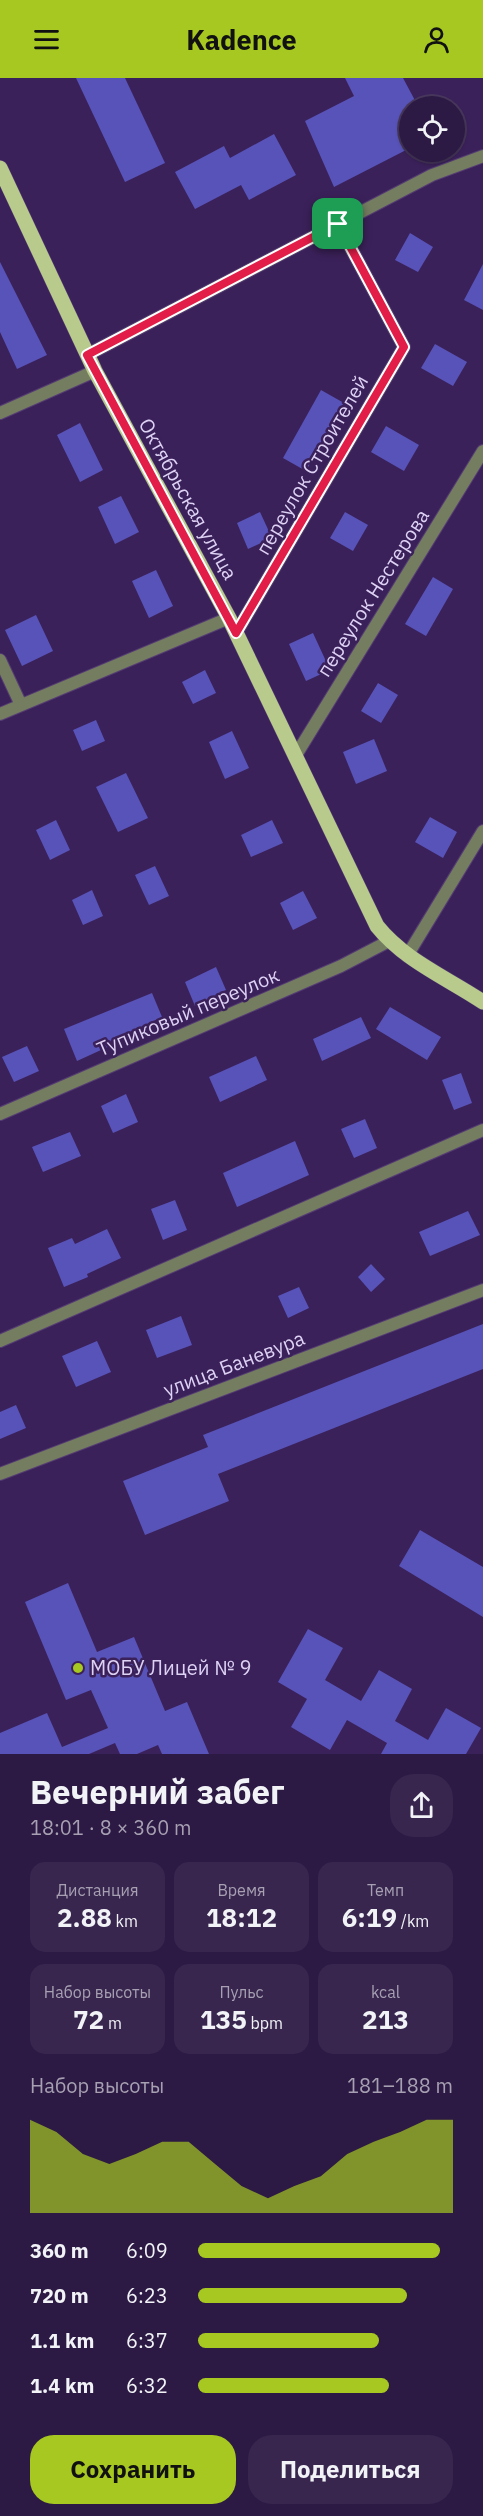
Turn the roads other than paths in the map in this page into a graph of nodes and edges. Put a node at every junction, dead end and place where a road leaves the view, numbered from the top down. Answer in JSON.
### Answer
{"nodes":[{"id":1,"x":483,"y":156,"type":"edge"},
{"id":2,"x":0,"y":168,"type":"edge"},
{"id":3,"x":338,"y":224,"type":"junction"},
{"id":4,"x":87,"y":355,"type":"junction"},
{"id":5,"x":95,"y":371,"type":"junction"},
{"id":6,"x":0,"y":413,"type":"edge"},
{"id":7,"x":483,"y":451,"type":"edge"},
{"id":8,"x":229,"y":618,"type":"junction"},
{"id":9,"x":236,"y":633,"type":"junction"},
{"id":10,"x":0,"y":660,"type":"edge"},
{"id":11,"x":21,"y":705,"type":"junction"},
{"id":12,"x":0,"y":714,"type":"edge"},
{"id":13,"x":296,"y":755,"type":"junction"},
{"id":14,"x":483,"y":831,"type":"edge"},
{"id":15,"x":389,"y":941,"type":"junction"},
{"id":16,"x":407,"y":956,"type":"junction"},
{"id":17,"x":483,"y":1002,"type":"edge"},
{"id":18,"x":0,"y":1114,"type":"edge"},
{"id":19,"x":483,"y":1130,"type":"edge"},
{"id":20,"x":483,"y":1290,"type":"edge"},
{"id":21,"x":0,"y":1341,"type":"edge"},
{"id":22,"x":0,"y":1474,"type":"edge"}],
"edges":[{"from":1,"to":3,"type":"street"},
{"from":2,"to":4,"type":"main road","name":"Октябрьская улица"},
{"from":3,"to":4,"type":"street"},
{"from":3,"to":9,"type":"street","name":"переулок Строителей"},
{"from":4,"to":5,"type":"main road","name":"Октябрьская улица"},
{"from":5,"to":6,"type":"street"},
{"from":5,"to":8,"type":"main road","name":"Октябрьская улица"},
{"from":7,"to":13,"type":"street","name":"переулок Нестерова"},
{"from":8,"to":9,"type":"main road","name":"Октябрьская улица"},
{"from":8,"to":11,"type":"street"},
{"from":9,"to":13,"type":"main road","name":"Октябрьская улица"},
{"from":10,"to":11,"type":"street"},
{"from":11,"to":12,"type":"street"},
{"from":13,"to":15,"type":"main road","name":"Октябрьская улица"},
{"from":14,"to":16,"type":"street"},
{"from":15,"to":16,"type":"main road","name":"Октябрьская улица"},
{"from":15,"to":18,"type":"street","name":"Тупиковый переулок"},
{"from":16,"to":17,"type":"main road","name":"Октябрьская улица"},
{"from":19,"to":21,"type":"street"},
{"from":20,"to":22,"type":"street","name":"улица Баневура"}]}
